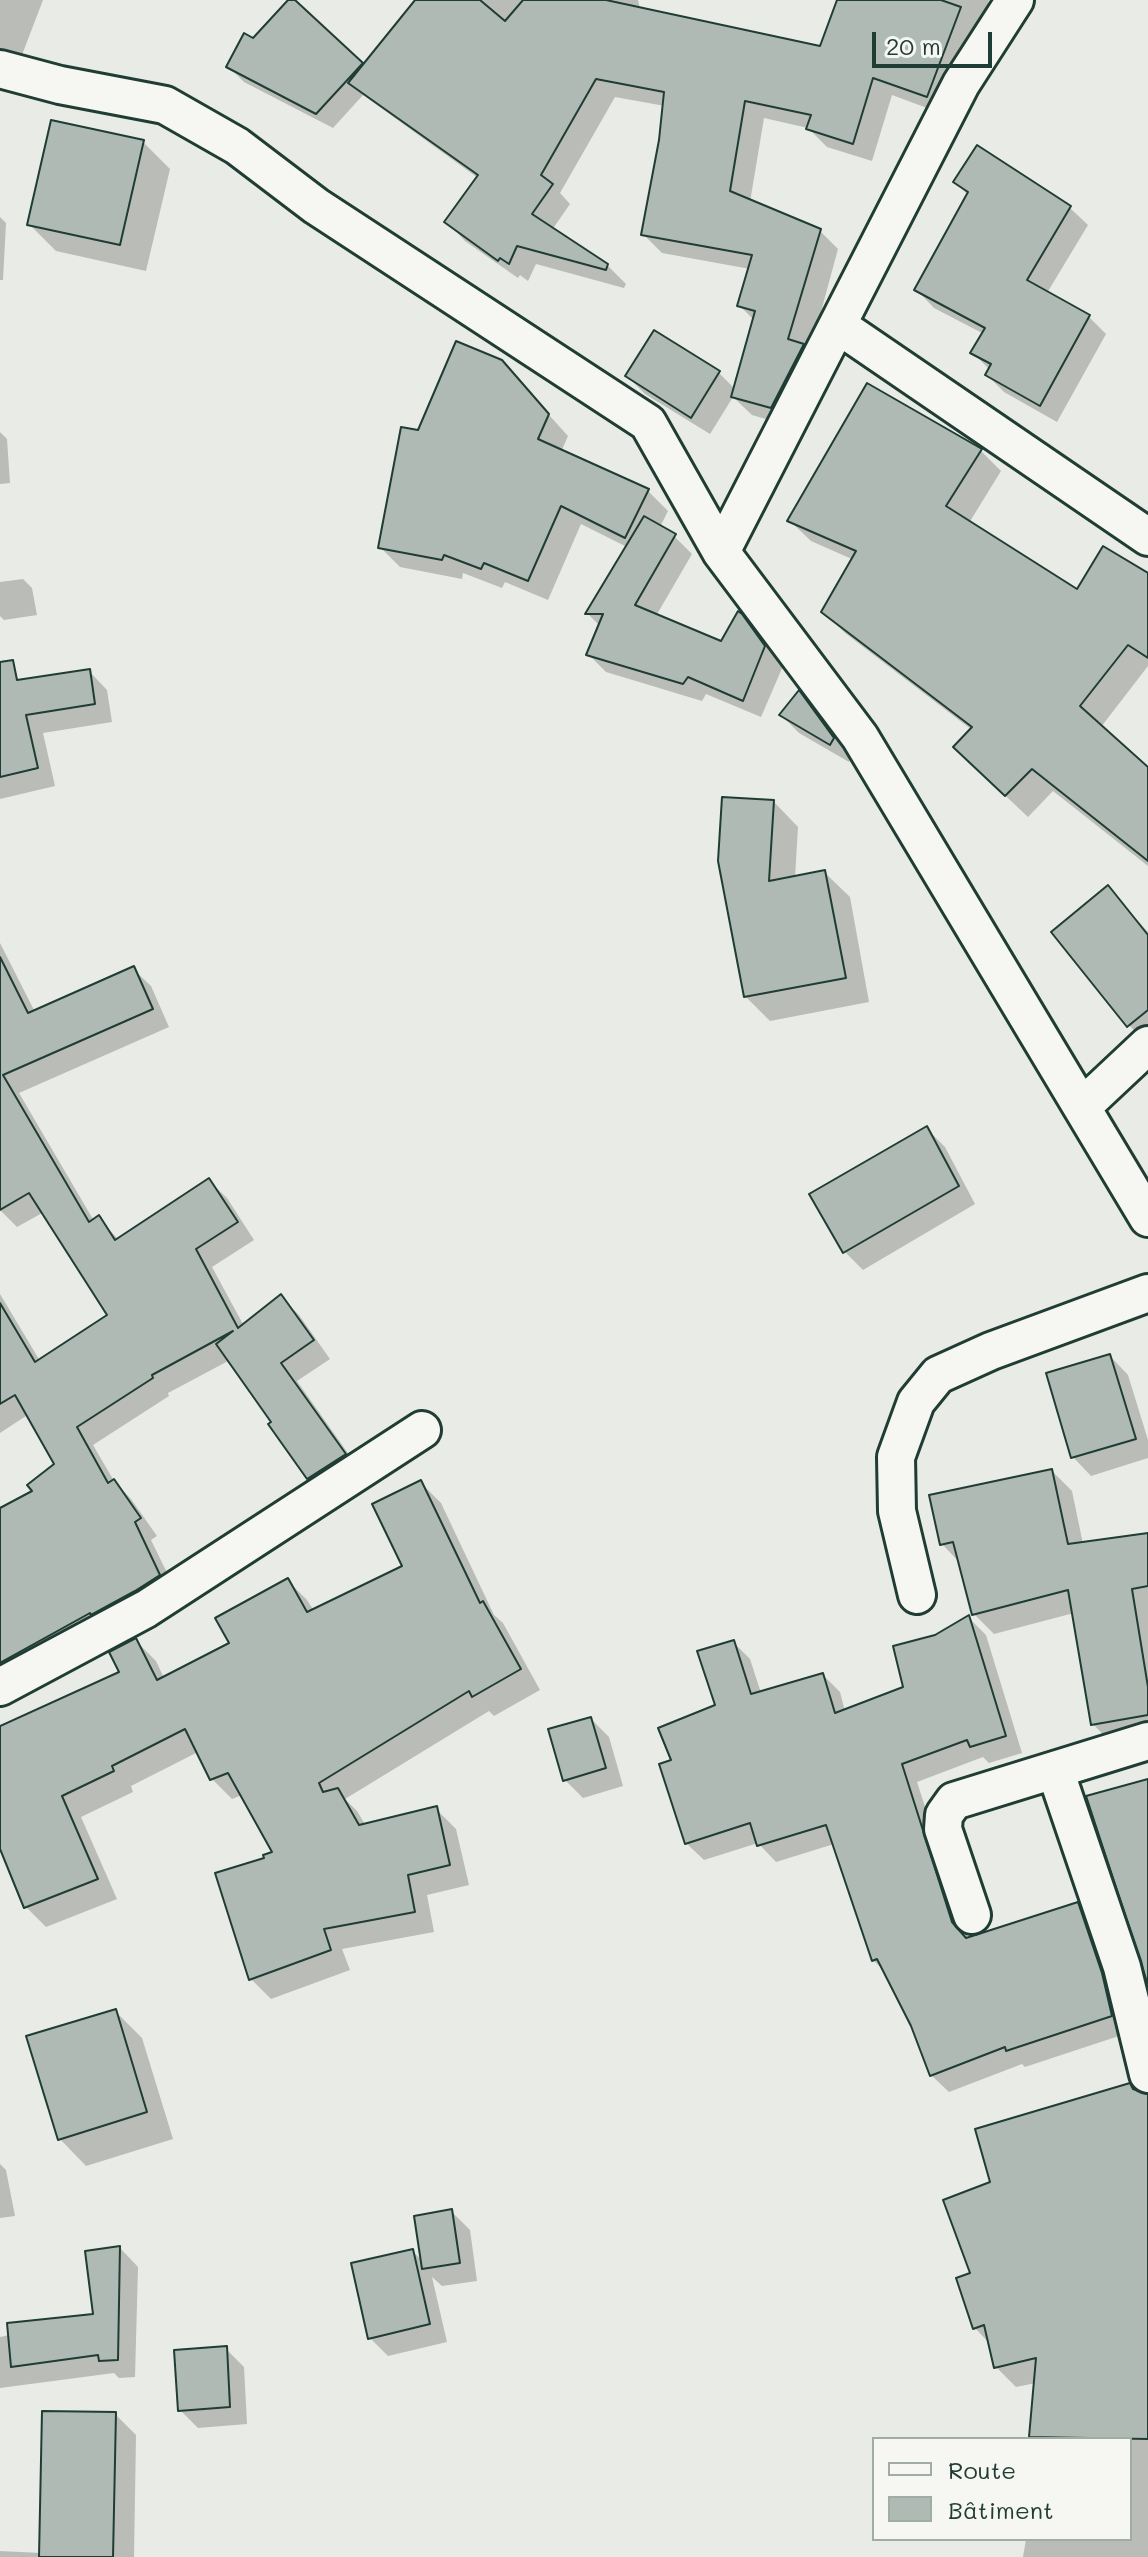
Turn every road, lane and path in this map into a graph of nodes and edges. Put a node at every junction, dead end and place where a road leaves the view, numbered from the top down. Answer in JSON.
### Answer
{"nodes":[{"id":1,"x":1015,"y":0,"type":"edge"},
{"id":2,"x":0,"y":69,"type":"edge"},
{"id":3,"x":839,"y":326,"type":"junction"},
{"id":4,"x":1148,"y":537,"type":"edge"},
{"id":5,"x":721,"y":552,"type":"junction"},
{"id":6,"x":1148,"y":1045,"type":"edge"},
{"id":7,"x":1083,"y":1106,"type":"junction"},
{"id":8,"x":1148,"y":1218,"type":"edge"},
{"id":9,"x":1148,"y":1293,"type":"edge"},
{"id":10,"x":422,"y":1430,"type":"dead end"},
{"id":11,"x":917,"y":1595,"type":"dead end"},
{"id":12,"x":0,"y":1687,"type":"edge"},
{"id":13,"x":1148,"y":1741,"type":"edge"},
{"id":14,"x":1055,"y":1770,"type":"junction"},
{"id":15,"x":972,"y":1915,"type":"dead end"},
{"id":16,"x":1148,"y":2074,"type":"edge"}],
"edges":[{"from":1,"to":3,"type":"street"},
{"from":2,"to":5,"type":"street"},
{"from":3,"to":4,"type":"street"},
{"from":3,"to":5,"type":"street"},
{"from":5,"to":7,"type":"street"},
{"from":6,"to":7,"type":"street"},
{"from":7,"to":8,"type":"street"},
{"from":9,"to":11,"type":"street"},
{"from":10,"to":12,"type":"street"},
{"from":13,"to":14,"type":"street"},
{"from":14,"to":15,"type":"street"},
{"from":14,"to":16,"type":"street"}]}
